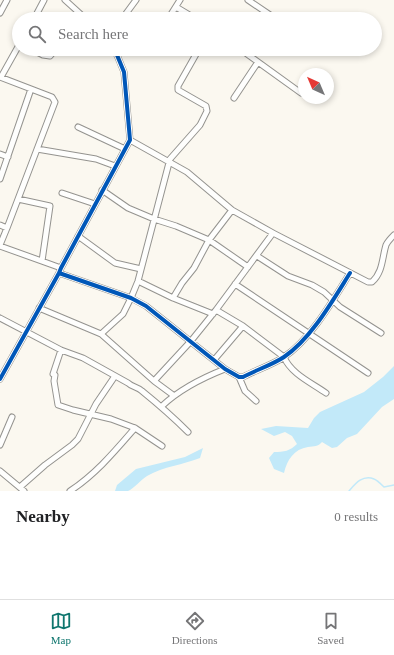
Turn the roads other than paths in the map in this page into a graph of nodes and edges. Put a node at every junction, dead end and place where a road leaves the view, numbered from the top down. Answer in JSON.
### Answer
{"nodes":[{"id":1,"x":7,"y":0,"type":"edge"},
{"id":2,"x":44,"y":0,"type":"edge"},
{"id":3,"x":65,"y":0,"type":"edge"},
{"id":4,"x":136,"y":0,"type":"edge"},
{"id":5,"x":180,"y":0,"type":"edge"},
{"id":6,"x":248,"y":0,"type":"edge"},
{"id":7,"x":176,"y":7,"type":"junction"},
{"id":8,"x":38,"y":12,"type":"edge"},
{"id":9,"x":78,"y":12,"type":"edge"},
{"id":10,"x":127,"y":12,"type":"edge"},
{"id":11,"x":173,"y":12,"type":"edge"},
{"id":12,"x":184,"y":12,"type":"edge"},
{"id":13,"x":266,"y":12,"type":"edge"},
{"id":14,"x":0,"y":13,"type":"edge"},
{"id":15,"x":13,"y":56,"type":"edge"},
{"id":16,"x":117,"y":56,"type":"edge"},
{"id":17,"x":195,"y":56,"type":"edge"},
{"id":18,"x":250,"y":56,"type":"edge"},
{"id":19,"x":258,"y":62,"type":"junction"},
{"id":20,"x":1,"y":77,"type":"edge"},
{"id":21,"x":31,"y":89,"type":"junction"},
{"id":22,"x":298,"y":91,"type":"edge"},
{"id":23,"x":234,"y":98,"type":"dead end"},
{"id":24,"x":78,"y":127,"type":"dead end"},
{"id":25,"x":130,"y":140,"type":"junction"},
{"id":26,"x":37,"y":149,"type":"junction"},
{"id":27,"x":125,"y":149,"type":"junction"},
{"id":28,"x":0,"y":154,"type":"edge"},
{"id":29,"x":8,"y":157,"type":"junction"},
{"id":30,"x":170,"y":163,"type":"junction"},
{"id":31,"x":115,"y":166,"type":"junction"},
{"id":32,"x":0,"y":176,"type":"edge"},
{"id":33,"x":102,"y":190,"type":"junction"},
{"id":34,"x":62,"y":193,"type":"dead end"},
{"id":35,"x":18,"y":199,"type":"junction"},
{"id":36,"x":95,"y":204,"type":"junction"},
{"id":37,"x":232,"y":210,"type":"junction"},
{"id":38,"x":154,"y":219,"type":"junction"},
{"id":39,"x":0,"y":225,"type":"edge"},
{"id":40,"x":8,"y":228,"type":"junction"},
{"id":41,"x":273,"y":233,"type":"junction"},
{"id":42,"x":394,"y":235,"type":"edge"},
{"id":43,"x":78,"y":236,"type":"junction"},
{"id":44,"x":209,"y":240,"type":"junction"},
{"id":45,"x":0,"y":246,"type":"edge"},
{"id":46,"x":257,"y":256,"type":"junction"},
{"id":47,"x":42,"y":261,"type":"junction"},
{"id":48,"x":248,"y":267,"type":"junction"},
{"id":49,"x":142,"y":269,"type":"junction"},
{"id":50,"x":60,"y":270,"type":"junction"},
{"id":51,"x":350,"y":273,"type":"junction"},
{"id":52,"x":138,"y":281,"type":"junction"},
{"id":53,"x":235,"y":284,"type":"junction"},
{"id":54,"x":131,"y":298,"type":"junction"},
{"id":55,"x":173,"y":298,"type":"junction"},
{"id":56,"x":333,"y":300,"type":"junction"},
{"id":57,"x":39,"y":308,"type":"junction"},
{"id":58,"x":215,"y":312,"type":"junction"},
{"id":59,"x":0,"y":318,"type":"edge"},
{"id":60,"x":242,"y":326,"type":"junction"},
{"id":61,"x":26,"y":331,"type":"junction"},
{"id":62,"x":382,"y":333,"type":"dead end"},
{"id":63,"x":101,"y":334,"type":"junction"},
{"id":64,"x":309,"y":334,"type":"junction"},
{"id":65,"x":191,"y":341,"type":"junction"},
{"id":66,"x":61,"y":350,"type":"junction"},
{"id":67,"x":284,"y":357,"type":"junction"},
{"id":68,"x":214,"y":360,"type":"junction"},
{"id":69,"x":225,"y":369,"type":"junction"},
{"id":70,"x":368,"y":373,"type":"dead end"},
{"id":71,"x":114,"y":376,"type":"junction"},
{"id":72,"x":239,"y":377,"type":"junction"},
{"id":73,"x":0,"y":379,"type":"edge"},
{"id":74,"x":154,"y":381,"type":"junction"},
{"id":75,"x":326,"y":393,"type":"dead end"},
{"id":76,"x":173,"y":395,"type":"junction"},
{"id":77,"x":256,"y":401,"type":"dead end"},
{"id":78,"x":162,"y":406,"type":"junction"},
{"id":79,"x":90,"y":415,"type":"junction"},
{"id":80,"x":12,"y":417,"type":"dead end"},
{"id":81,"x":135,"y":428,"type":"junction"},
{"id":82,"x":188,"y":432,"type":"dead end"},
{"id":83,"x":0,"y":445,"type":"edge"},
{"id":84,"x":162,"y":446,"type":"dead end"},
{"id":85,"x":0,"y":471,"type":"edge"},
{"id":86,"x":22,"y":489,"type":"edge"},
{"id":87,"x":70,"y":491,"type":"edge"}],
"edges":[{"from":1,"to":14,"type":"street"},
{"from":2,"to":8,"type":"street"},
{"from":3,"to":9,"type":"street"},
{"from":4,"to":10,"type":"street"},
{"from":5,"to":7,"type":"street"},
{"from":6,"to":13,"type":"street"},
{"from":7,"to":11,"type":"street"},
{"from":7,"to":12,"type":"street"},
{"from":15,"to":20,"type":"street"},
{"from":16,"to":25,"type":"street"},
{"from":17,"to":30,"type":"street"},
{"from":18,"to":19,"type":"street"},
{"from":19,"to":22,"type":"street"},
{"from":19,"to":23,"type":"street"},
{"from":20,"to":21,"type":"street"},
{"from":21,"to":26,"type":"street"},
{"from":21,"to":29,"type":"street"},
{"from":24,"to":27,"type":"street"},
{"from":25,"to":27,"type":"street"},
{"from":25,"to":30,"type":"street"},
{"from":26,"to":31,"type":"street"},
{"from":26,"to":35,"type":"street"},
{"from":27,"to":31,"type":"street"},
{"from":28,"to":29,"type":"street"},
{"from":29,"to":32,"type":"street"},
{"from":30,"to":37,"type":"street"},
{"from":30,"to":38,"type":"street"},
{"from":31,"to":33,"type":"street"},
{"from":33,"to":36,"type":"street"},
{"from":33,"to":38,"type":"street"},
{"from":34,"to":36,"type":"street"},
{"from":35,"to":40,"type":"street"},
{"from":35,"to":47,"type":"street"},
{"from":36,"to":43,"type":"street"},
{"from":37,"to":41,"type":"street"},
{"from":37,"to":44,"type":"street"},
{"from":38,"to":44,"type":"street"},
{"from":38,"to":49,"type":"street"},
{"from":39,"to":40,"type":"street"},
{"from":40,"to":45,"type":"street"},
{"from":41,"to":46,"type":"street"},
{"from":41,"to":51,"type":"street"},
{"from":42,"to":51,"type":"street"},
{"from":43,"to":49,"type":"street"},
{"from":43,"to":50,"type":"street"},
{"from":44,"to":48,"type":"street"},
{"from":44,"to":55,"type":"street"},
{"from":45,"to":47,"type":"street"},
{"from":46,"to":48,"type":"street"},
{"from":46,"to":56,"type":"street"},
{"from":47,"to":50,"type":"street"},
{"from":48,"to":53,"type":"street"},
{"from":49,"to":52,"type":"street"},
{"from":50,"to":54,"type":"street"},
{"from":50,"to":57,"type":"street"},
{"from":51,"to":56,"type":"street"},
{"from":52,"to":54,"type":"street"},
{"from":52,"to":55,"type":"street"},
{"from":53,"to":58,"type":"street"},
{"from":53,"to":64,"type":"street"},
{"from":54,"to":63,"type":"street"},
{"from":54,"to":65,"type":"street"},
{"from":55,"to":58,"type":"street"},
{"from":56,"to":62,"type":"street"},
{"from":56,"to":64,"type":"street"},
{"from":57,"to":61,"type":"street"},
{"from":57,"to":63,"type":"street"},
{"from":58,"to":60,"type":"street"},
{"from":58,"to":65,"type":"street"},
{"from":59,"to":61,"type":"street"},
{"from":60,"to":67,"type":"street"},
{"from":60,"to":68,"type":"street"},
{"from":61,"to":66,"type":"street"},
{"from":61,"to":73,"type":"street"},
{"from":63,"to":74,"type":"street"},
{"from":64,"to":67,"type":"street"},
{"from":64,"to":70,"type":"street"},
{"from":65,"to":68,"type":"street"},
{"from":65,"to":74,"type":"street"},
{"from":66,"to":71,"type":"street"},
{"from":66,"to":79,"type":"street"},
{"from":67,"to":72,"type":"street"},
{"from":67,"to":75,"type":"street"},
{"from":68,"to":69,"type":"street"},
{"from":69,"to":72,"type":"street"},
{"from":69,"to":76,"type":"street"},
{"from":71,"to":78,"type":"street"},
{"from":71,"to":79,"type":"street"},
{"from":72,"to":77,"type":"street"},
{"from":74,"to":76,"type":"street"},
{"from":76,"to":78,"type":"street"},
{"from":78,"to":82,"type":"street"},
{"from":79,"to":81,"type":"street"},
{"from":79,"to":86,"type":"street"},
{"from":80,"to":83,"type":"street"},
{"from":81,"to":84,"type":"street"},
{"from":81,"to":87,"type":"street"},
{"from":85,"to":86,"type":"street"}]}
